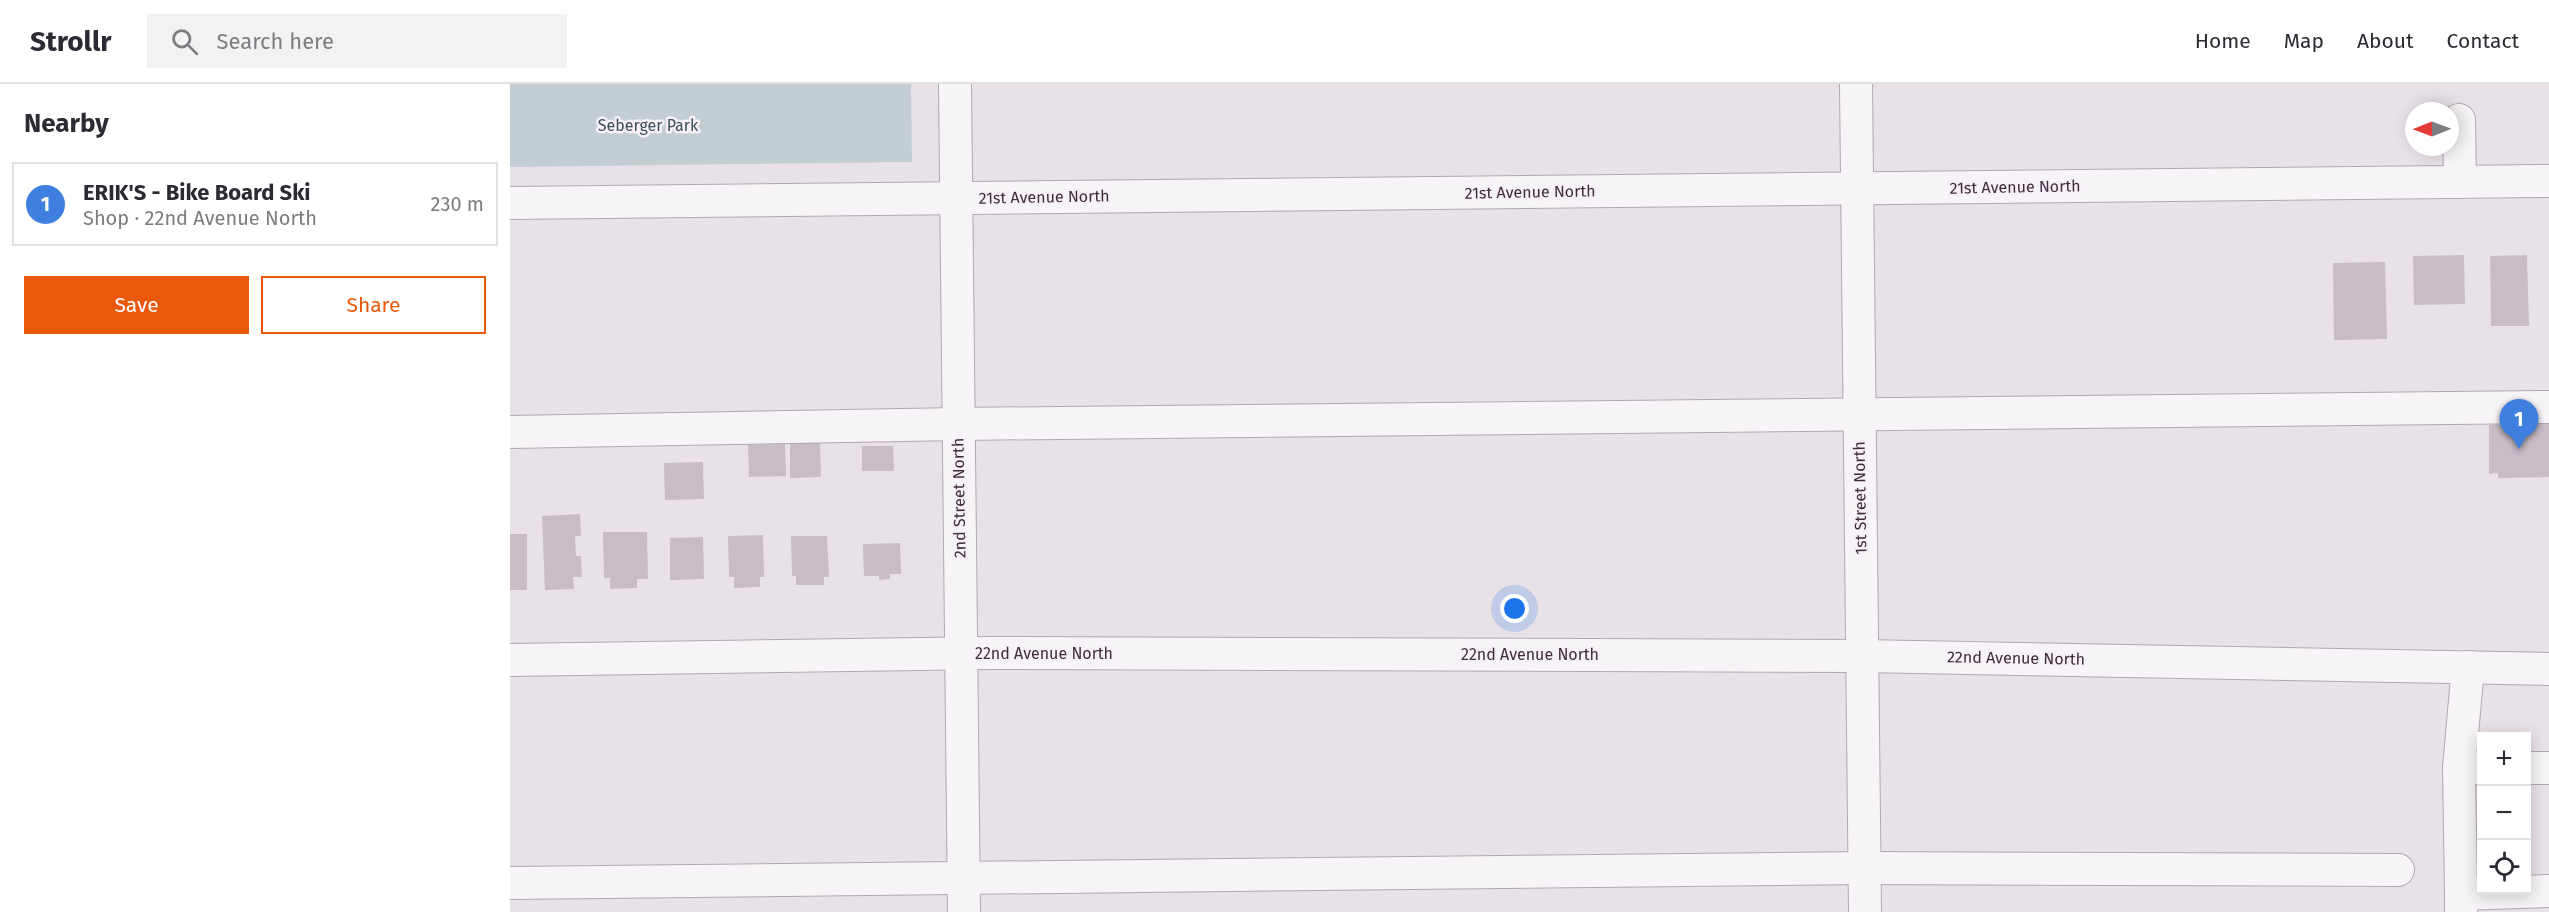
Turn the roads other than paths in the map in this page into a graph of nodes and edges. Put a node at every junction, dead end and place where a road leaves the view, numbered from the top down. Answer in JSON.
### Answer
{"nodes":[{"id":1,"x":954,"y":84,"type":"edge"},
{"id":2,"x":1856,"y":84,"type":"edge"},
{"id":3,"x":2459,"y":120,"type":"dead end"},
{"id":4,"x":2549,"y":181,"type":"edge"},
{"id":5,"x":2460,"y":182,"type":"junction"},
{"id":6,"x":1857,"y":188,"type":"junction"},
{"id":7,"x":956,"y":198,"type":"junction"},
{"id":8,"x":510,"y":203,"type":"edge"},
{"id":9,"x":2549,"y":407,"type":"edge"},
{"id":10,"x":1859,"y":414,"type":"junction"},
{"id":11,"x":958,"y":424,"type":"junction"},
{"id":12,"x":510,"y":432,"type":"edge"},
{"id":13,"x":960,"y":654,"type":"junction"},
{"id":14,"x":1862,"y":656,"type":"junction"},
{"id":15,"x":510,"y":660,"type":"edge"},
{"id":16,"x":2468,"y":667,"type":"junction"},
{"id":17,"x":2549,"y":669,"type":"edge"},
{"id":18,"x":2470,"y":768,"type":"edge"},
{"id":19,"x":2531,"y":768,"type":"edge"},
{"id":20,"x":2549,"y":768,"type":"edge"},
{"id":21,"x":1864,"y":868,"type":"junction"},
{"id":22,"x":2398,"y":870,"type":"dead end"},
{"id":23,"x":963,"y":878,"type":"junction"},
{"id":24,"x":510,"y":883,"type":"edge"},
{"id":25,"x":2549,"y":891,"type":"edge"},
{"id":26,"x":2461,"y":903,"type":"edge"},
{"id":27,"x":964,"y":912,"type":"edge"},
{"id":28,"x":1865,"y":912,"type":"edge"}],
"edges":[{"from":1,"to":7,"type":"street","name":"2nd Street North"},
{"from":2,"to":6,"type":"street","name":"1st Street North"},
{"from":3,"to":5,"type":"street"},
{"from":4,"to":5,"type":"street","name":"21st Avenue North"},
{"from":5,"to":6,"type":"street","name":"21st Avenue North"},
{"from":6,"to":7,"type":"street","name":"21st Avenue North"},
{"from":6,"to":10,"type":"street","name":"1st Street North"},
{"from":7,"to":8,"type":"street","name":"21st Avenue North"},
{"from":7,"to":11,"type":"street","name":"2nd Street North"},
{"from":9,"to":10,"type":"street"},
{"from":10,"to":11,"type":"street"},
{"from":10,"to":14,"type":"street","name":"1st Street North"},
{"from":11,"to":12,"type":"street"},
{"from":11,"to":13,"type":"street","name":"2nd Street North"},
{"from":13,"to":14,"type":"street","name":"22nd Avenue North"},
{"from":13,"to":15,"type":"street","name":"22nd Avenue North"},
{"from":13,"to":23,"type":"street","name":"2nd Street North"},
{"from":14,"to":16,"type":"street","name":"22nd Avenue North"},
{"from":14,"to":21,"type":"street","name":"1st Street North"},
{"from":16,"to":17,"type":"street","name":"22nd Avenue North"},
{"from":16,"to":18,"type":"street"},
{"from":18,"to":26,"type":"street"},
{"from":19,"to":20,"type":"street"},
{"from":21,"to":22,"type":"street"},
{"from":21,"to":23,"type":"street"},
{"from":21,"to":28,"type":"street","name":"1st Street North"},
{"from":23,"to":24,"type":"street"},
{"from":23,"to":27,"type":"street","name":"2nd Street North"},
{"from":25,"to":26,"type":"street"}]}
